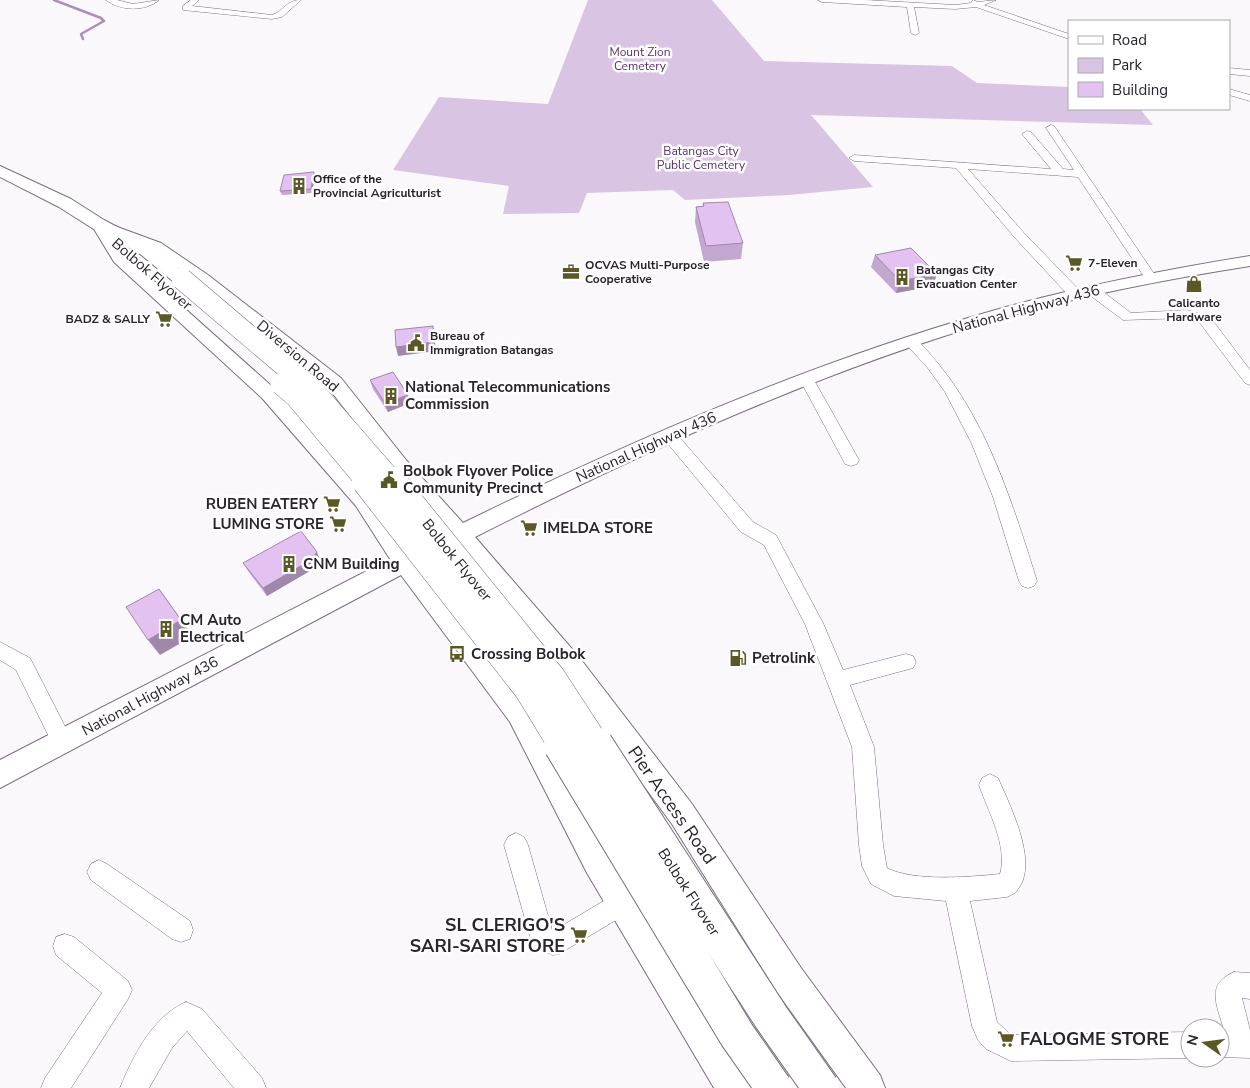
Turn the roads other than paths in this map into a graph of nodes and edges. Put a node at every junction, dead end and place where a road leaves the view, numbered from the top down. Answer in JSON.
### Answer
{"nodes":[{"id":1,"x":110,"y":0,"type":"edge"},
{"id":2,"x":155,"y":0,"type":"edge"},
{"id":3,"x":195,"y":0,"type":"edge"},
{"id":4,"x":297,"y":0,"type":"edge"},
{"id":5,"x":822,"y":0,"type":"edge"},
{"id":6,"x":992,"y":0,"type":"edge"},
{"id":7,"x":124,"y":3,"type":"edge"},
{"id":8,"x":974,"y":3,"type":"edge"},
{"id":9,"x":910,"y":5,"type":"junction"},
{"id":10,"x":848,"y":10,"type":"dead end"},
{"id":11,"x":911,"y":14,"type":"junction"},
{"id":12,"x":915,"y":33,"type":"dead end"},
{"id":13,"x":1068,"y":37,"type":"edge"},
{"id":14,"x":1230,"y":71,"type":"edge"},
{"id":15,"x":1250,"y":73,"type":"edge"},
{"id":16,"x":1230,"y":92,"type":"edge"},
{"id":17,"x":1250,"y":98,"type":"edge"},
{"id":18,"x":1051,"y":128,"type":"dead end"},
{"id":19,"x":1027,"y":134,"type":"dead end"},
{"id":20,"x":854,"y":158,"type":"dead end"},
{"id":21,"x":960,"y":166,"type":"junction"},
{"id":22,"x":1060,"y":173,"type":"junction"},
{"id":23,"x":2,"y":174,"type":"edge"},
{"id":24,"x":1083,"y":174,"type":"junction"},
{"id":25,"x":98,"y":224,"type":"junction"},
{"id":26,"x":1250,"y":261,"type":"edge"},
{"id":27,"x":1151,"y":278,"type":"junction"},
{"id":28,"x":174,"y":283,"type":"junction"},
{"id":29,"x":1084,"y":292,"type":"junction"},
{"id":30,"x":911,"y":342,"type":"junction"},
{"id":31,"x":1244,"y":364,"type":"edge"},
{"id":32,"x":807,"y":380,"type":"junction"},
{"id":33,"x":1250,"y":380,"type":"edge"},
{"id":34,"x":670,"y":435,"type":"junction"},
{"id":35,"x":851,"y":460,"type":"dead end"},
{"id":36,"x":460,"y":534,"type":"junction"},
{"id":37,"x":404,"y":562,"type":"junction"},
{"id":38,"x":1028,"y":580,"type":"dead end"},
{"id":39,"x":0,"y":650,"type":"edge"},
{"id":40,"x":906,"y":662,"type":"dead end"},
{"id":41,"x":838,"y":680,"type":"junction"},
{"id":42,"x":62,"y":742,"type":"junction"},
{"id":43,"x":0,"y":775,"type":"edge"},
{"id":44,"x":990,"y":785,"type":"dead end"},
{"id":45,"x":516,"y":844,"type":"dead end"},
{"id":46,"x":99,"y":872,"type":"dead end"},
{"id":47,"x":956,"y":890,"type":"junction"},
{"id":48,"x":622,"y":902,"type":"junction"},
{"id":49,"x":181,"y":930,"type":"dead end"},
{"id":50,"x":65,"y":946,"type":"dead end"},
{"id":51,"x":1250,"y":986,"type":"edge"},
{"id":52,"x":1237,"y":1044,"type":"edge"},
{"id":53,"x":1180,"y":1045,"type":"edge"},
{"id":54,"x":55,"y":1088,"type":"edge"},
{"id":55,"x":134,"y":1088,"type":"edge"},
{"id":56,"x":252,"y":1088,"type":"edge"},
{"id":57,"x":734,"y":1088,"type":"edge"},
{"id":58,"x":774,"y":1088,"type":"edge"},
{"id":59,"x":821,"y":1088,"type":"edge"},
{"id":60,"x":867,"y":1088,"type":"edge"}],
"edges":[{"from":1,"to":7,"type":"street"},
{"from":2,"to":7,"type":"street"},
{"from":3,"to":4,"type":"street"},
{"from":5,"to":9,"type":"street"},
{"from":6,"to":8,"type":"street"},
{"from":8,"to":9,"type":"street"},
{"from":8,"to":13,"type":"street"},
{"from":9,"to":11,"type":"street"},
{"from":10,"to":11,"type":"street"},
{"from":11,"to":12,"type":"street"},
{"from":14,"to":15,"type":"street"},
{"from":16,"to":17,"type":"street"},
{"from":18,"to":24,"type":"street"},
{"from":19,"to":22,"type":"street"},
{"from":20,"to":21,"type":"street"},
{"from":21,"to":22,"type":"street"},
{"from":21,"to":29,"type":"street"},
{"from":22,"to":24,"type":"street"},
{"from":23,"to":25,"type":"highway","name":"Diversion Road"},
{"from":24,"to":27,"type":"street"},
{"from":25,"to":28,"type":"highway","name":"Bolbok Flyover"},
{"from":25,"to":36,"type":"main road","name":"Diversion Road"},
{"from":25,"to":37,"type":"main road","name":"Diversion Road"},
{"from":26,"to":27,"type":"main road","name":"National Highway 436"},
{"from":27,"to":29,"type":"main road","name":"National Highway 436"},
{"from":28,"to":58,"type":"highway","name":"Bolbok Flyover","bridge":true},
{"from":28,"to":59,"type":"highway","name":"Bolbok Flyover","bridge":true},
{"from":29,"to":30,"type":"main road","name":"National Highway 436"},
{"from":29,"to":31,"type":"street"},
{"from":30,"to":32,"type":"main road","name":"National Highway 436"},
{"from":30,"to":38,"type":"street"},
{"from":31,"to":33,"type":"street"},
{"from":32,"to":34,"type":"main road","name":"National Highway 436"},
{"from":32,"to":35,"type":"street"},
{"from":34,"to":36,"type":"main road","name":"National Highway 436"},
{"from":34,"to":41,"type":"street"},
{"from":36,"to":37,"type":"main road","name":"National Highway 436"},
{"from":36,"to":60,"type":"main road","name":"Pier Access Road"},
{"from":37,"to":42,"type":"main road","name":"National Highway 436"},
{"from":37,"to":48,"type":"main road"},
{"from":39,"to":42,"type":"street"},
{"from":40,"to":41,"type":"street"},
{"from":41,"to":47,"type":"street"},
{"from":42,"to":43,"type":"main road","name":"National Highway 436"},
{"from":44,"to":47,"type":"street"},
{"from":45,"to":48,"type":"street"},
{"from":46,"to":49,"type":"street"},
{"from":47,"to":53,"type":"street"},
{"from":48,"to":57,"type":"main road"},
{"from":50,"to":54,"type":"street"},
{"from":51,"to":52,"type":"street"},
{"from":55,"to":56,"type":"street"}]}
